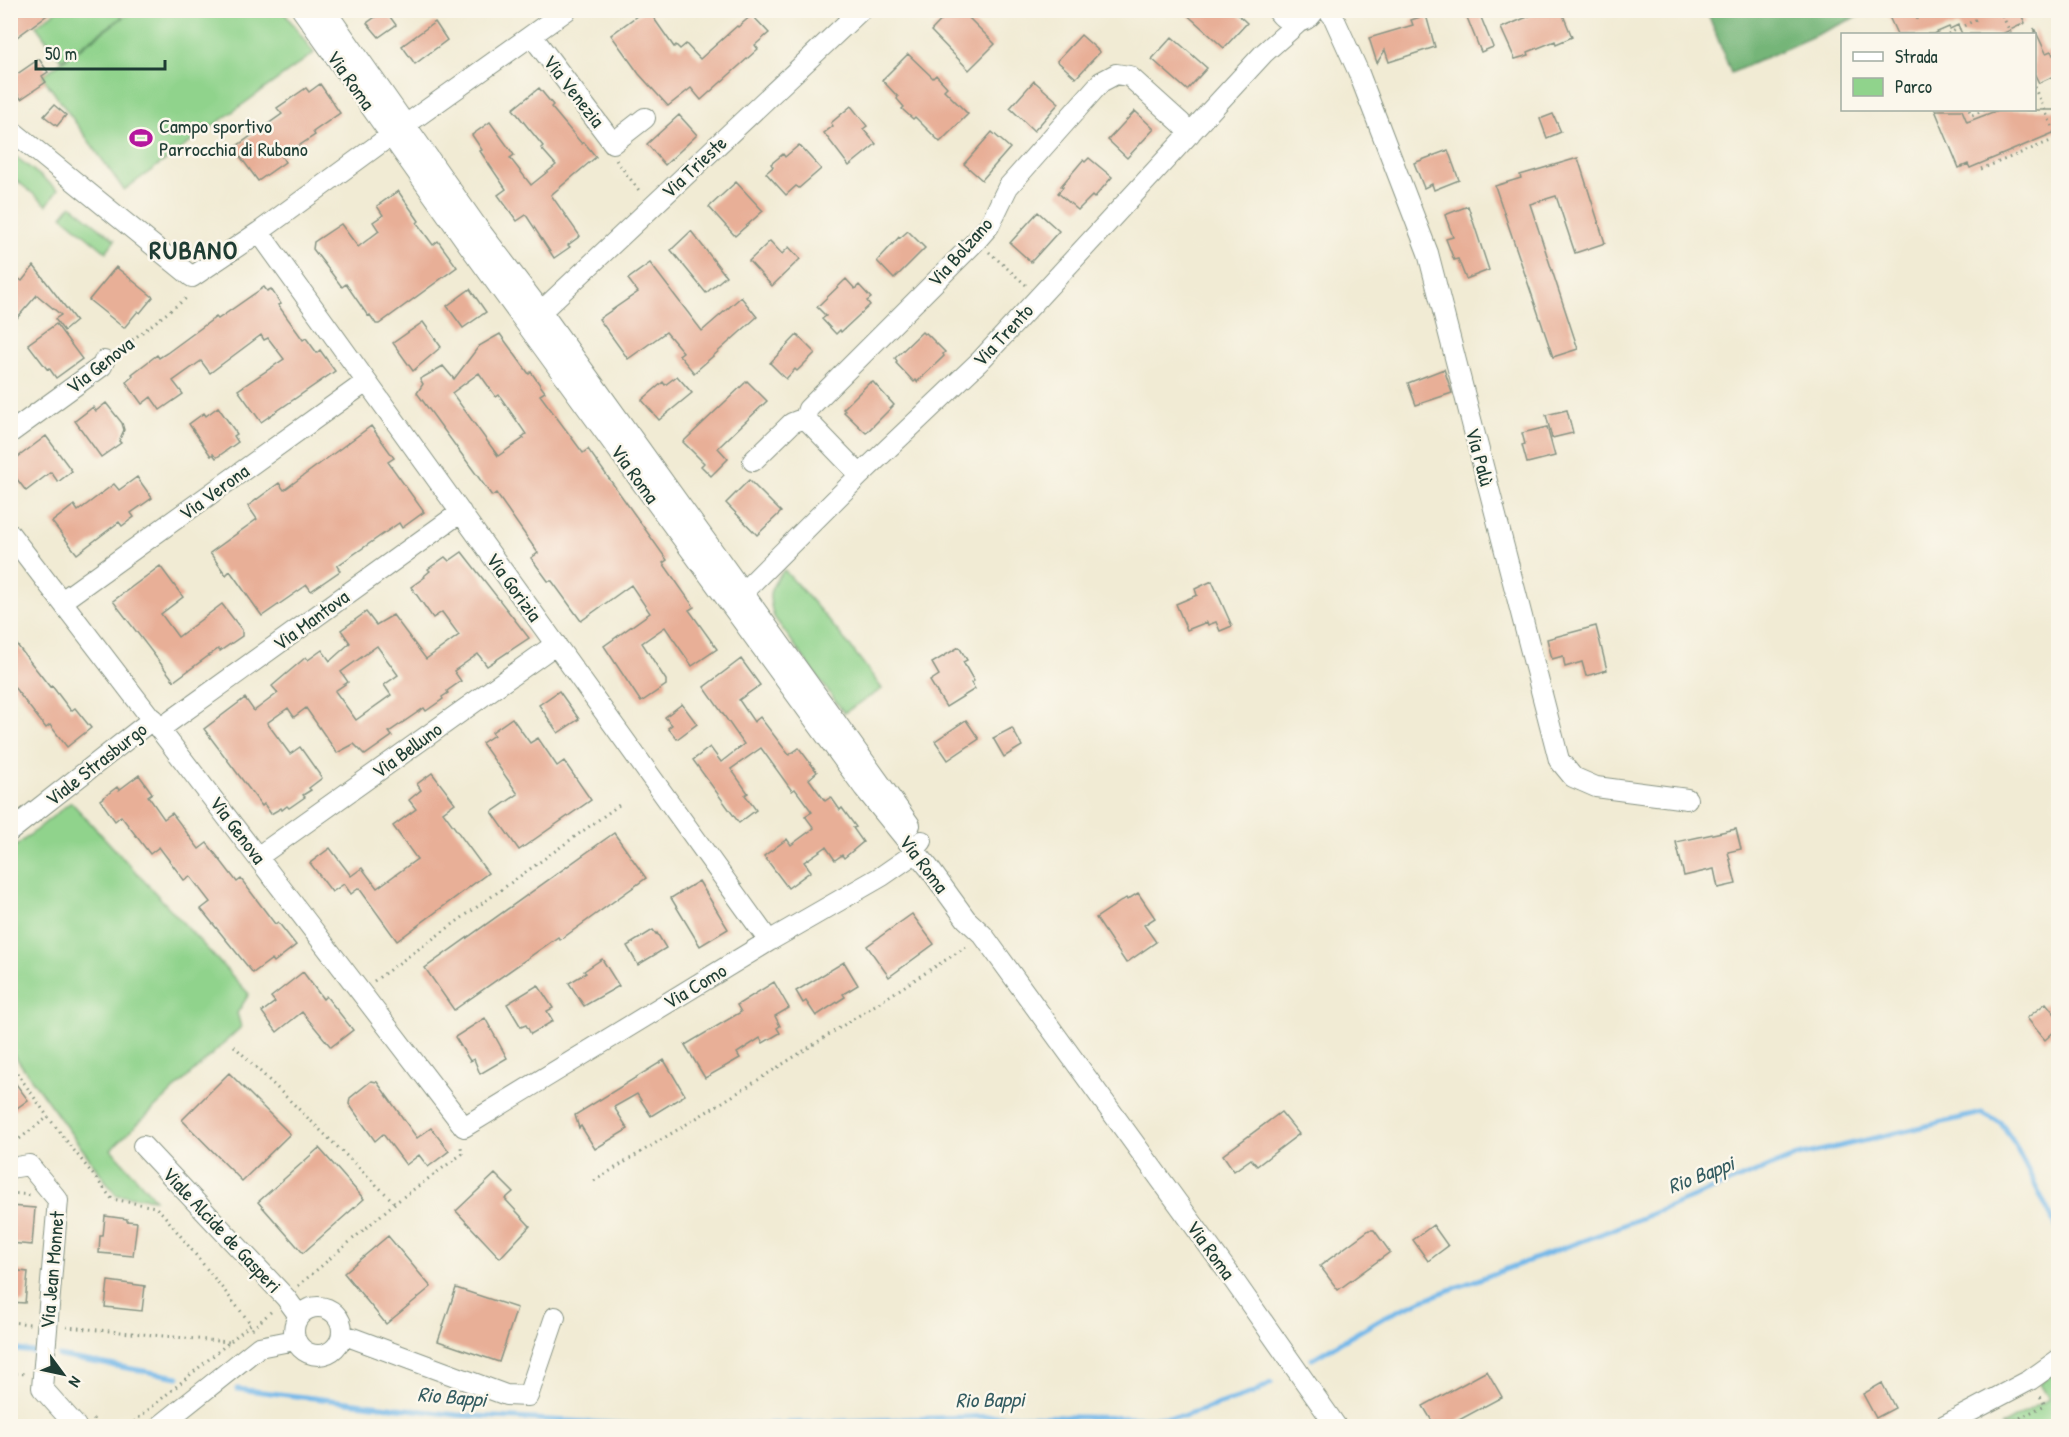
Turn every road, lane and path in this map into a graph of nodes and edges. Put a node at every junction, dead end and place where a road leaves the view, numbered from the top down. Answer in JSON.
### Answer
{"nodes":[{"id":1,"x":302,"y":10,"type":"edge"},
{"id":2,"x":325,"y":10,"type":"edge"},
{"id":3,"x":567,"y":10,"type":"edge"},
{"id":4,"x":861,"y":10,"type":"edge"},
{"id":5,"x":1935,"y":10,"type":"edge"},
{"id":6,"x":2000,"y":10,"type":"edge"},
{"id":7,"x":1278,"y":12,"type":"edge"},
{"id":8,"x":1313,"y":15,"type":"edge"},
{"id":9,"x":1979,"y":18,"type":"dead end"},
{"id":10,"x":1916,"y":19,"type":"dead end"},
{"id":11,"x":1953,"y":33,"type":"edge"},
{"id":12,"x":2011,"y":33,"type":"edge"},
{"id":13,"x":532,"y":36,"type":"junction"},
{"id":14,"x":1264,"y":53,"type":"junction"},
{"id":15,"x":2036,"y":89,"type":"edge"},
{"id":16,"x":645,"y":118,"type":"dead end"},
{"id":17,"x":10,"y":129,"type":"edge"},
{"id":18,"x":398,"y":130,"type":"junction"},
{"id":19,"x":1190,"y":134,"type":"junction"},
{"id":20,"x":2058,"y":139,"type":"edge"},
{"id":21,"x":613,"y":156,"type":"dead end"},
{"id":22,"x":1981,"y":169,"type":"dead end"},
{"id":23,"x":652,"y":206,"type":"junction"},
{"id":24,"x":259,"y":232,"type":"junction"},
{"id":25,"x":982,"y":246,"type":"dead end"},
{"id":26,"x":1033,"y":291,"type":"dead end"},
{"id":27,"x":189,"y":296,"type":"dead end"},
{"id":28,"x":533,"y":317,"type":"junction"},
{"id":29,"x":104,"y":361,"type":"joint"},
{"id":30,"x":366,"y":382,"type":"junction"},
{"id":31,"x":806,"y":418,"type":"junction"},
{"id":32,"x":10,"y":433,"type":"edge"},
{"id":33,"x":753,"y":461,"type":"dead end"},
{"id":34,"x":860,"y":475,"type":"junction"},
{"id":35,"x":461,"y":512,"type":"junction"},
{"id":36,"x":10,"y":534,"type":"edge"},
{"id":37,"x":736,"y":597,"type":"junction"},
{"id":38,"x":62,"y":601,"type":"junction"},
{"id":39,"x":556,"y":644,"type":"junction"},
{"id":40,"x":157,"y":724,"type":"junction"},
{"id":41,"x":1687,"y":799,"type":"dead end"},
{"id":42,"x":619,"y":805,"type":"dead end"},
{"id":43,"x":10,"y":831,"type":"edge"},
{"id":44,"x":918,"y":846,"type":"junction"},
{"id":45,"x":258,"y":856,"type":"junction"},
{"id":46,"x":981,"y":932,"type":"junction"},
{"id":47,"x":769,"y":941,"type":"junction"},
{"id":48,"x":361,"y":991,"type":"junction"},
{"id":49,"x":234,"y":1046,"type":"dead end"},
{"id":50,"x":10,"y":1063,"type":"edge"},
{"id":51,"x":48,"y":1117,"type":"junction"},
{"id":52,"x":464,"y":1127,"type":"joint"},
{"id":53,"x":10,"y":1146,"type":"edge"},
{"id":54,"x":143,"y":1146,"type":"dead end"},
{"id":55,"x":461,"y":1147,"type":"dead end"},
{"id":56,"x":10,"y":1168,"type":"edge"},
{"id":57,"x":594,"y":1181,"type":"dead end"},
{"id":58,"x":395,"y":1203,"type":"junction"},
{"id":59,"x":297,"y":1287,"type":"dead end"},
{"id":60,"x":279,"y":1305,"type":"dead end"},
{"id":61,"x":299,"y":1316,"type":"junction"},
{"id":62,"x":555,"y":1317,"type":"dead end"},
{"id":63,"x":10,"y":1322,"type":"edge"},
{"id":64,"x":41,"y":1325,"type":"junction"},
{"id":65,"x":73,"y":1328,"type":"dead end"},
{"id":66,"x":250,"y":1331,"type":"dead end"},
{"id":67,"x":342,"y":1334,"type":"junction"},
{"id":68,"x":295,"y":1340,"type":"junction"},
{"id":69,"x":229,"y":1342,"type":"junction"},
{"id":70,"x":2058,"y":1360,"type":"edge"},
{"id":71,"x":10,"y":1373,"type":"edge"},
{"id":72,"x":38,"y":1376,"type":"junction"},
{"id":73,"x":2044,"y":1405,"type":"dead end"},
{"id":74,"x":76,"y":1426,"type":"edge"},
{"id":75,"x":129,"y":1426,"type":"edge"},
{"id":76,"x":160,"y":1426,"type":"edge"},
{"id":77,"x":1336,"y":1426,"type":"edge"},
{"id":78,"x":1943,"y":1426,"type":"edge"},
{"id":79,"x":2004,"y":1426,"type":"edge"}],
"edges":[{"from":1,"to":18,"type":"street","name":"Via Roma"},
{"from":2,"to":18,"type":"street","name":"Via Roma"},
{"from":3,"to":13,"type":"street","name":"Via Venezia"},
{"from":4,"to":23,"type":"street","name":"Via Trieste"},
{"from":5,"to":10,"type":"path"},
{"from":6,"to":12,"type":"path"},
{"from":7,"to":8,"type":"street","name":"Via Palù"},
{"from":7,"to":14,"type":"street","name":"Via Trento"},
{"from":8,"to":14,"type":"street","name":"Via Trento"},
{"from":8,"to":41,"type":"street","name":"Via Palù"},
{"from":9,"to":11,"type":"path"},
{"from":13,"to":16,"type":"street","name":"Via Venezia"},
{"from":13,"to":18,"type":"street","name":"Via Venezia"},
{"from":14,"to":19,"type":"street","name":"Via Trento"},
{"from":15,"to":20,"type":"path"},
{"from":17,"to":24,"type":"street","name":"Via Venezia"},
{"from":18,"to":24,"type":"street","name":"Via Venezia"},
{"from":18,"to":28,"type":"street","name":"Via Roma"},
{"from":19,"to":31,"type":"street","name":"Via Bolzano"},
{"from":19,"to":34,"type":"street","name":"Via Trento"},
{"from":20,"to":22,"type":"path"},
{"from":21,"to":23,"type":"path"},
{"from":23,"to":28,"type":"street","name":"Via Trieste"},
{"from":24,"to":30,"type":"street","name":"Via Gorizia"},
{"from":25,"to":26,"type":"path"},
{"from":27,"to":29,"type":"path","name":"Via Genova"},
{"from":28,"to":37,"type":"street","name":"Via Roma"},
{"from":29,"to":32,"type":"street","name":"Via Genova"},
{"from":30,"to":35,"type":"street","name":"Via Gorizia"},
{"from":30,"to":38,"type":"street","name":"Via Verona"},
{"from":31,"to":33,"type":"street","name":"Via Bolzano"},
{"from":31,"to":34,"type":"street"},
{"from":34,"to":37,"type":"street","name":"Via Trento"},
{"from":35,"to":39,"type":"street","name":"Via Gorizia"},
{"from":35,"to":40,"type":"street","name":"Via Mantova"},
{"from":36,"to":38,"type":"street","name":"Via Genova"},
{"from":37,"to":44,"type":"street","name":"Via Roma"},
{"from":38,"to":40,"type":"street","name":"Via Genova"},
{"from":39,"to":45,"type":"street","name":"Via Belluno"},
{"from":39,"to":47,"type":"street","name":"Via Gorizia"},
{"from":40,"to":43,"type":"street","name":"Viale Strasburgo"},
{"from":40,"to":45,"type":"street","name":"Via Genova"},
{"from":42,"to":48,"type":"path"},
{"from":44,"to":46,"type":"street","name":"Via Roma"},
{"from":44,"to":47,"type":"street","name":"Via Como"},
{"from":45,"to":48,"type":"street","name":"Via Genova"},
{"from":46,"to":57,"type":"path"},
{"from":46,"to":77,"type":"street","name":"Via Roma"},
{"from":47,"to":52,"type":"street","name":"Via Como"},
{"from":48,"to":52,"type":"street","name":"Via Genova"},
{"from":49,"to":58,"type":"path"},
{"from":50,"to":51,"type":"path"},
{"from":51,"to":53,"type":"path"},
{"from":51,"to":69,"type":"path"},
{"from":54,"to":61,"type":"street","name":"Viale Alcide de Gasperi"},
{"from":55,"to":58,"type":"path"},
{"from":56,"to":64,"type":"street","name":"Via Jean Monnet"},
{"from":58,"to":59,"type":"path"},
{"from":60,"to":66,"type":"path"},
{"from":61,"to":67,"type":"street"},
{"from":61,"to":68,"type":"street"},
{"from":62,"to":67,"type":"street"},
{"from":63,"to":64,"type":"path"},
{"from":64,"to":72,"type":"street","name":"Via Jean Monnet"},
{"from":65,"to":69,"type":"path"},
{"from":67,"to":68,"type":"street"},
{"from":68,"to":76,"type":"street"},
{"from":69,"to":75,"type":"path"},
{"from":70,"to":78,"type":"street"},
{"from":71,"to":72,"type":"path"},
{"from":72,"to":74,"type":"street"},
{"from":73,"to":79,"type":"path"}]}
